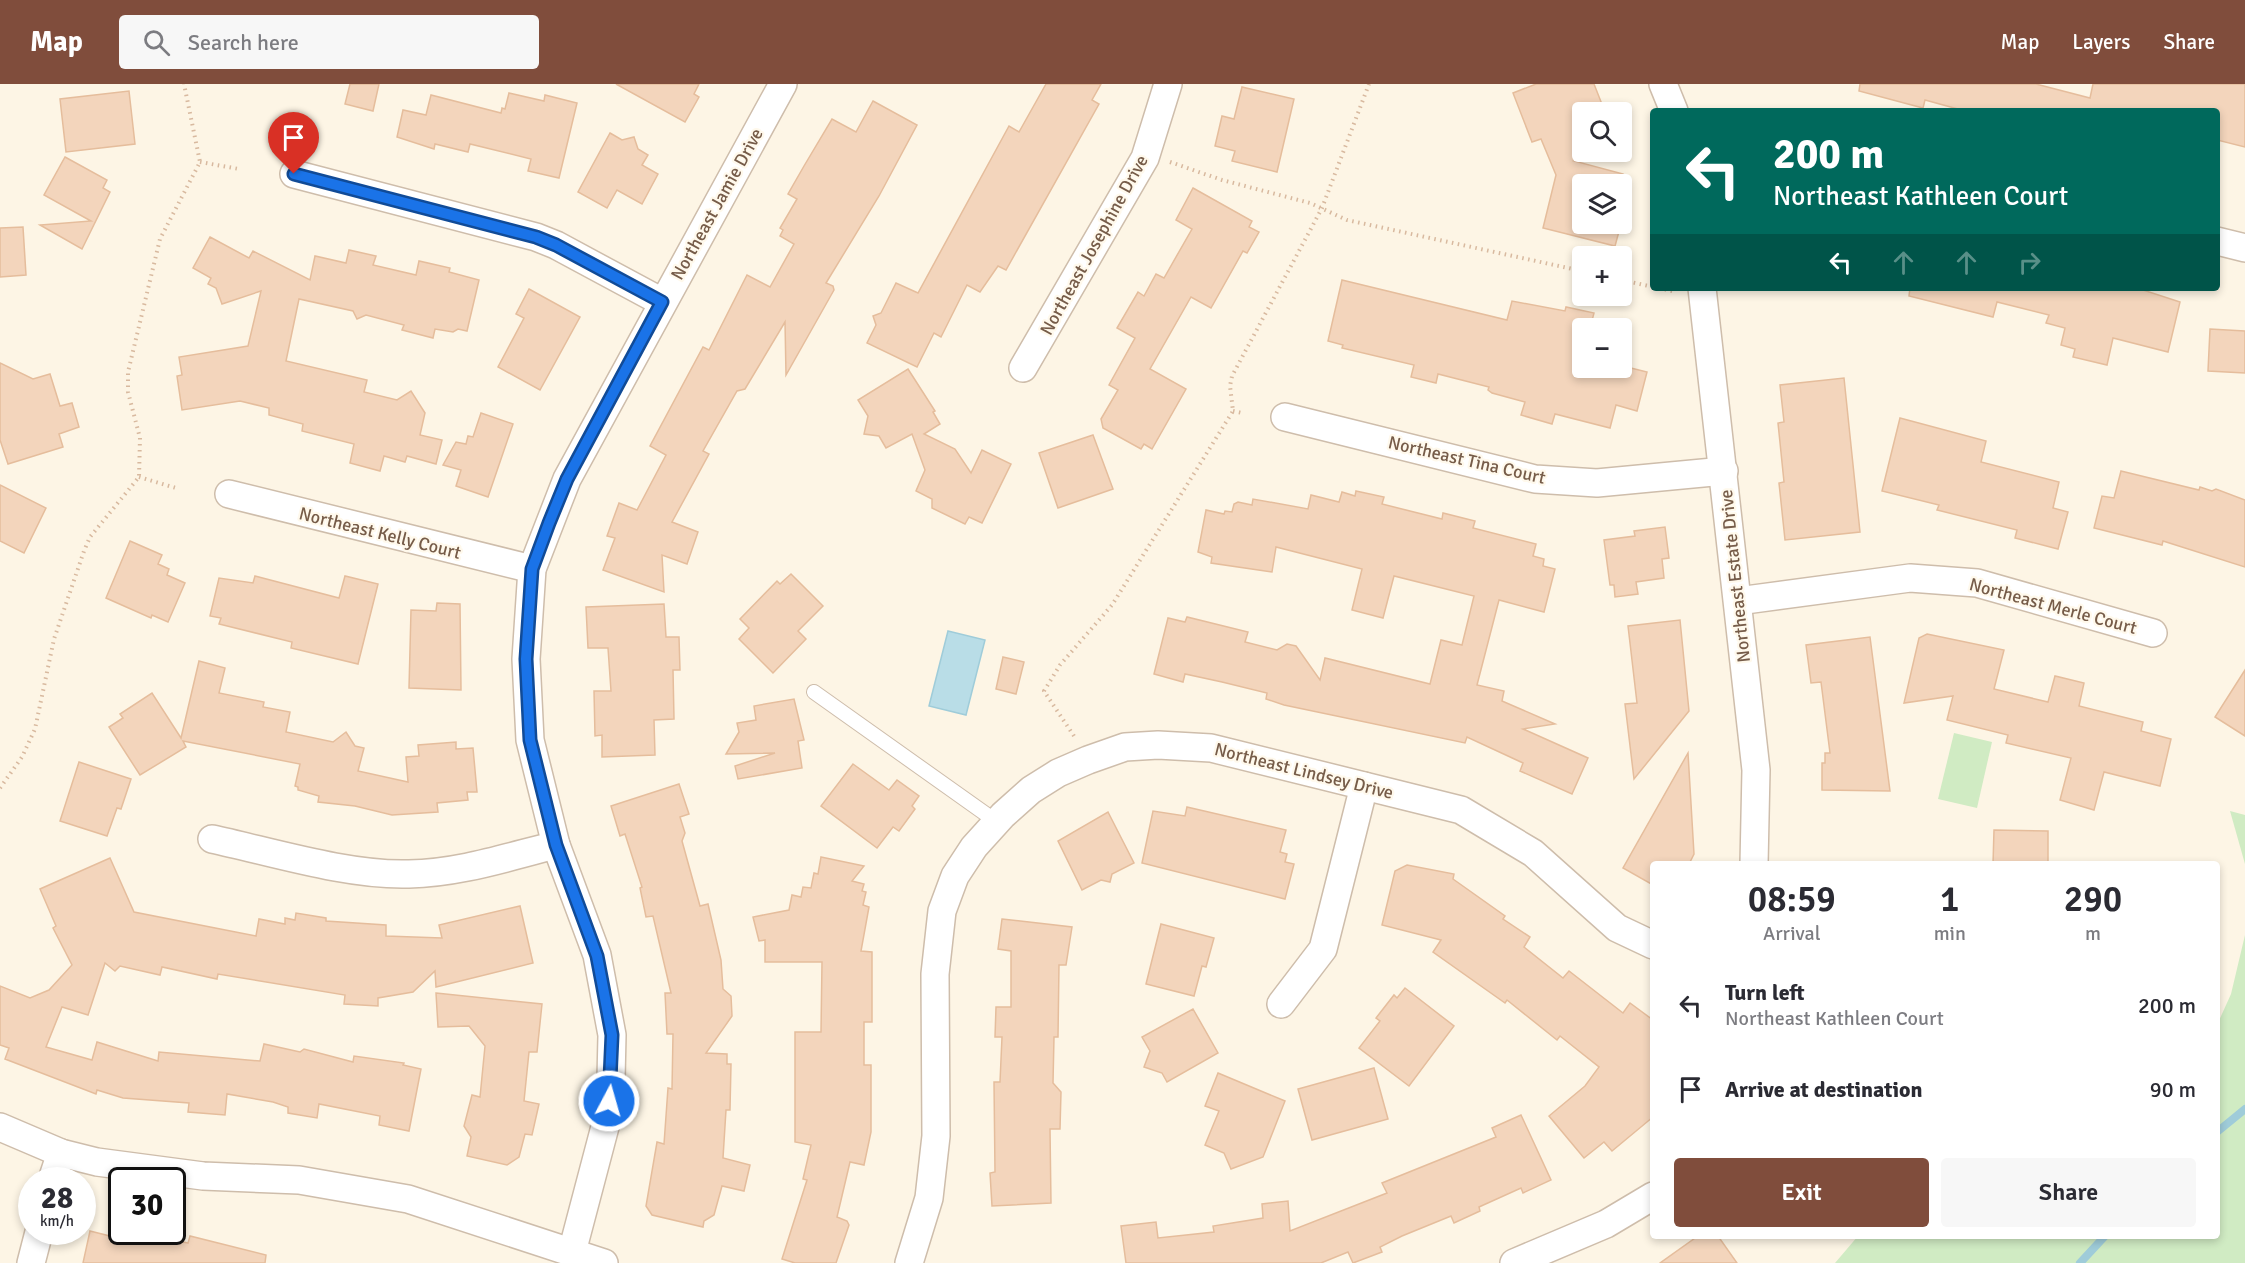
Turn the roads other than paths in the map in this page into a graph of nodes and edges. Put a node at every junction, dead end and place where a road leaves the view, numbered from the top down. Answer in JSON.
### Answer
{"nodes":[{"id":1,"x":783,"y":84,"type":"edge"},
{"id":2,"x":1168,"y":84,"type":"edge"},
{"id":3,"x":1663,"y":84,"type":"edge"},
{"id":4,"x":1673,"y":108,"type":"edge"},
{"id":5,"x":294,"y":174,"type":"dead end"},
{"id":6,"x":2220,"y":242,"type":"edge"},
{"id":7,"x":2245,"y":248,"type":"edge"},
{"id":8,"x":1690,"y":291,"type":"edge"},
{"id":9,"x":662,"y":302,"type":"junction"},
{"id":10,"x":1023,"y":368,"type":"dead end"},
{"id":11,"x":1285,"y":417,"type":"dead end"},
{"id":12,"x":1724,"y":471,"type":"junction"},
{"id":13,"x":229,"y":494,"type":"dead end"},
{"id":14,"x":532,"y":569,"type":"junction"},
{"id":15,"x":1738,"y":601,"type":"junction"},
{"id":16,"x":2153,"y":633,"type":"dead end"},
{"id":17,"x":814,"y":693,"type":"dead end"},
{"id":18,"x":1364,"y":786,"type":"junction"},
{"id":19,"x":997,"y":822,"type":"junction"},
{"id":20,"x":212,"y":838,"type":"dead end"},
{"id":21,"x":556,"y":845,"type":"junction"},
{"id":22,"x":1754,"y":861,"type":"edge"},
{"id":23,"x":1650,"y":944,"type":"edge"},
{"id":24,"x":1281,"y":1004,"type":"dead end"},
{"id":25,"x":0,"y":1127,"type":"edge"},
{"id":26,"x":61,"y":1153,"type":"junction"},
{"id":27,"x":56,"y":1167,"type":"edge"},
{"id":28,"x":1650,"y":1198,"type":"edge"},
{"id":29,"x":36,"y":1245,"type":"edge"},
{"id":30,"x":572,"y":1252,"type":"junction"},
{"id":31,"x":31,"y":1263,"type":"edge"},
{"id":32,"x":604,"y":1263,"type":"edge"},
{"id":33,"x":909,"y":1263,"type":"edge"},
{"id":34,"x":1514,"y":1263,"type":"edge"}],
"edges":[{"from":1,"to":9,"type":"street","name":"Northeast Jamie Drive"},
{"from":2,"to":10,"type":"street","name":"Northeast Josephine Drive"},
{"from":3,"to":4,"type":"street"},
{"from":5,"to":9,"type":"street"},
{"from":6,"to":7,"type":"street"},
{"from":8,"to":12,"type":"street","name":"Northeast Estate Drive"},
{"from":9,"to":14,"type":"street","name":"Northeast Jamie Drive"},
{"from":11,"to":12,"type":"street","name":"Northeast Tina Court"},
{"from":12,"to":15,"type":"street","name":"Northeast Estate Drive"},
{"from":13,"to":14,"type":"street","name":"Northeast Kelly Court"},
{"from":14,"to":21,"type":"street","name":"Northeast Jamie Drive"},
{"from":15,"to":16,"type":"street","name":"Northeast Merle Court"},
{"from":15,"to":22,"type":"street","name":"Northeast Estate Drive"},
{"from":17,"to":19,"type":"lane"},
{"from":18,"to":19,"type":"street","name":"Northeast Lindsey Drive"},
{"from":18,"to":23,"type":"street","name":"Northeast Lindsey Drive"},
{"from":18,"to":24,"type":"street"},
{"from":19,"to":33,"type":"street","name":"Northeast Lindsey Drive"},
{"from":20,"to":21,"type":"street"},
{"from":21,"to":30,"type":"street","name":"Northeast Jamie Drive"},
{"from":25,"to":26,"type":"street"},
{"from":26,"to":27,"type":"street"},
{"from":26,"to":30,"type":"street"},
{"from":28,"to":34,"type":"street"},
{"from":29,"to":31,"type":"street"},
{"from":30,"to":32,"type":"street"}]}
